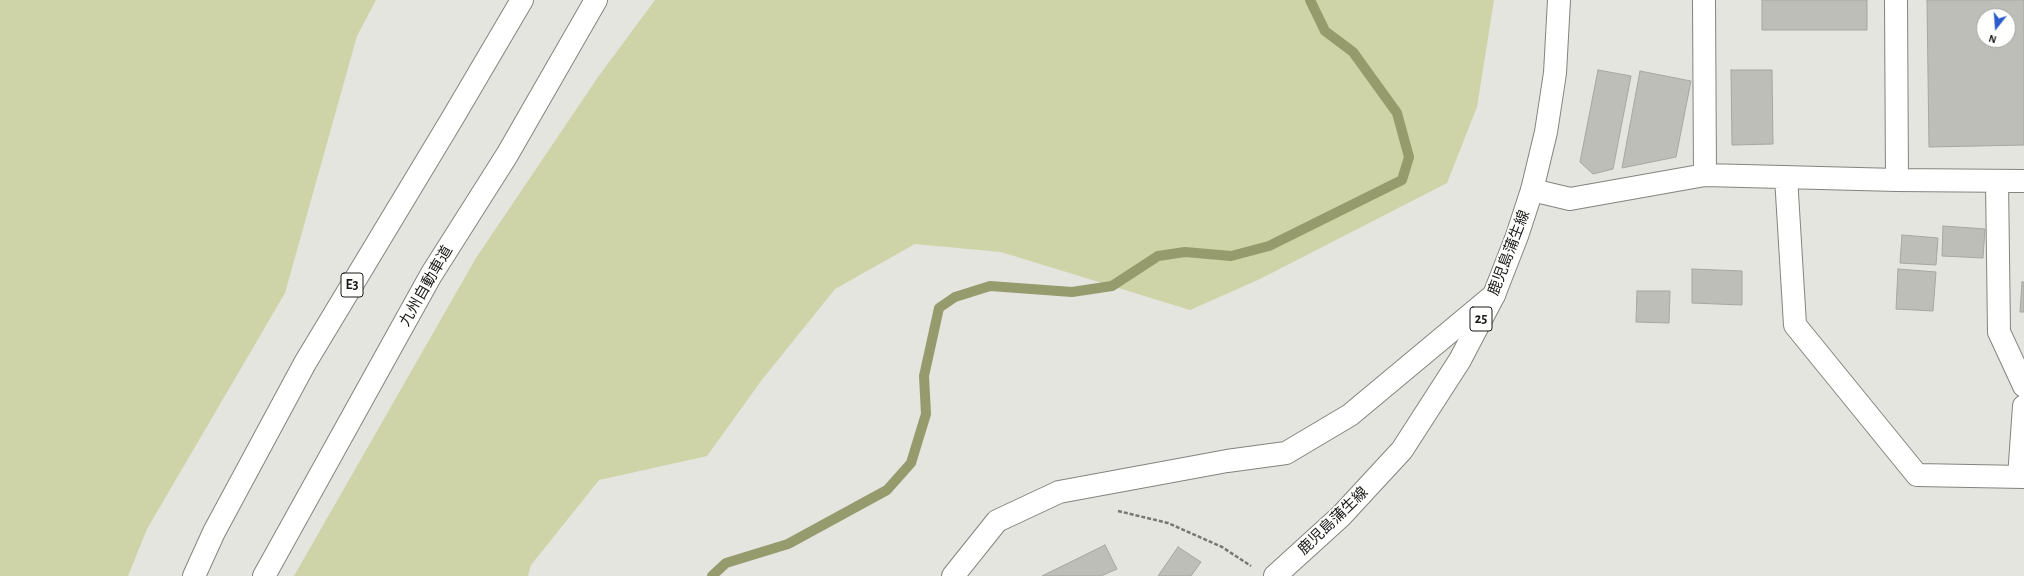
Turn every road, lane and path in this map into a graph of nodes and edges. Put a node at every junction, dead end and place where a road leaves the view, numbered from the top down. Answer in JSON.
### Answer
{"nodes":[{"id":1,"x":522,"y":0,"type":"edge"},
{"id":2,"x":596,"y":0,"type":"edge"},
{"id":3,"x":1559,"y":0,"type":"edge"},
{"id":4,"x":1704,"y":0,"type":"edge"},
{"id":5,"x":1896,"y":0,"type":"edge"},
{"id":6,"x":1705,"y":175,"type":"junction"},
{"id":7,"x":1786,"y":177,"type":"junction"},
{"id":8,"x":1897,"y":180,"type":"junction"},
{"id":9,"x":1997,"y":181,"type":"junction"},
{"id":10,"x":2024,"y":181,"type":"edge"},
{"id":11,"x":1532,"y":190,"type":"junction"},
{"id":12,"x":1494,"y":294,"type":"junction"},
{"id":13,"x":2024,"y":386,"type":"edge"},
{"id":14,"x":2024,"y":406,"type":"edge"},
{"id":15,"x":2022,"y":477,"type":"edge"},
{"id":16,"x":1117,"y":511,"type":"dead end"},
{"id":17,"x":1254,"y":568,"type":"dead end"},
{"id":18,"x":194,"y":576,"type":"edge"},
{"id":19,"x":264,"y":576,"type":"edge"},
{"id":20,"x":953,"y":576,"type":"edge"},
{"id":21,"x":1275,"y":576,"type":"edge"}],
"edges":[{"from":1,"to":18,"type":"main road","number":"E3"},
{"from":2,"to":19,"type":"main road","name":"九州自動車道"},
{"from":3,"to":11,"type":"main road","name":"鹿児島蒲生線","number":"25"},
{"from":4,"to":6,"type":"main road"},
{"from":5,"to":8,"type":"main road"},
{"from":6,"to":7,"type":"main road"},
{"from":6,"to":11,"type":"main road"},
{"from":7,"to":8,"type":"main road"},
{"from":7,"to":15,"type":"main road"},
{"from":8,"to":9,"type":"main road"},
{"from":9,"to":10,"type":"main road"},
{"from":9,"to":13,"type":"main road"},
{"from":11,"to":12,"type":"main road","name":"鹿児島蒲生線","number":"25"},
{"from":12,"to":20,"type":"main road"},
{"from":12,"to":21,"type":"main road","name":"鹿児島蒲生線","number":"25"},
{"from":14,"to":15,"type":"main road"},
{"from":16,"to":17,"type":"path"}]}
